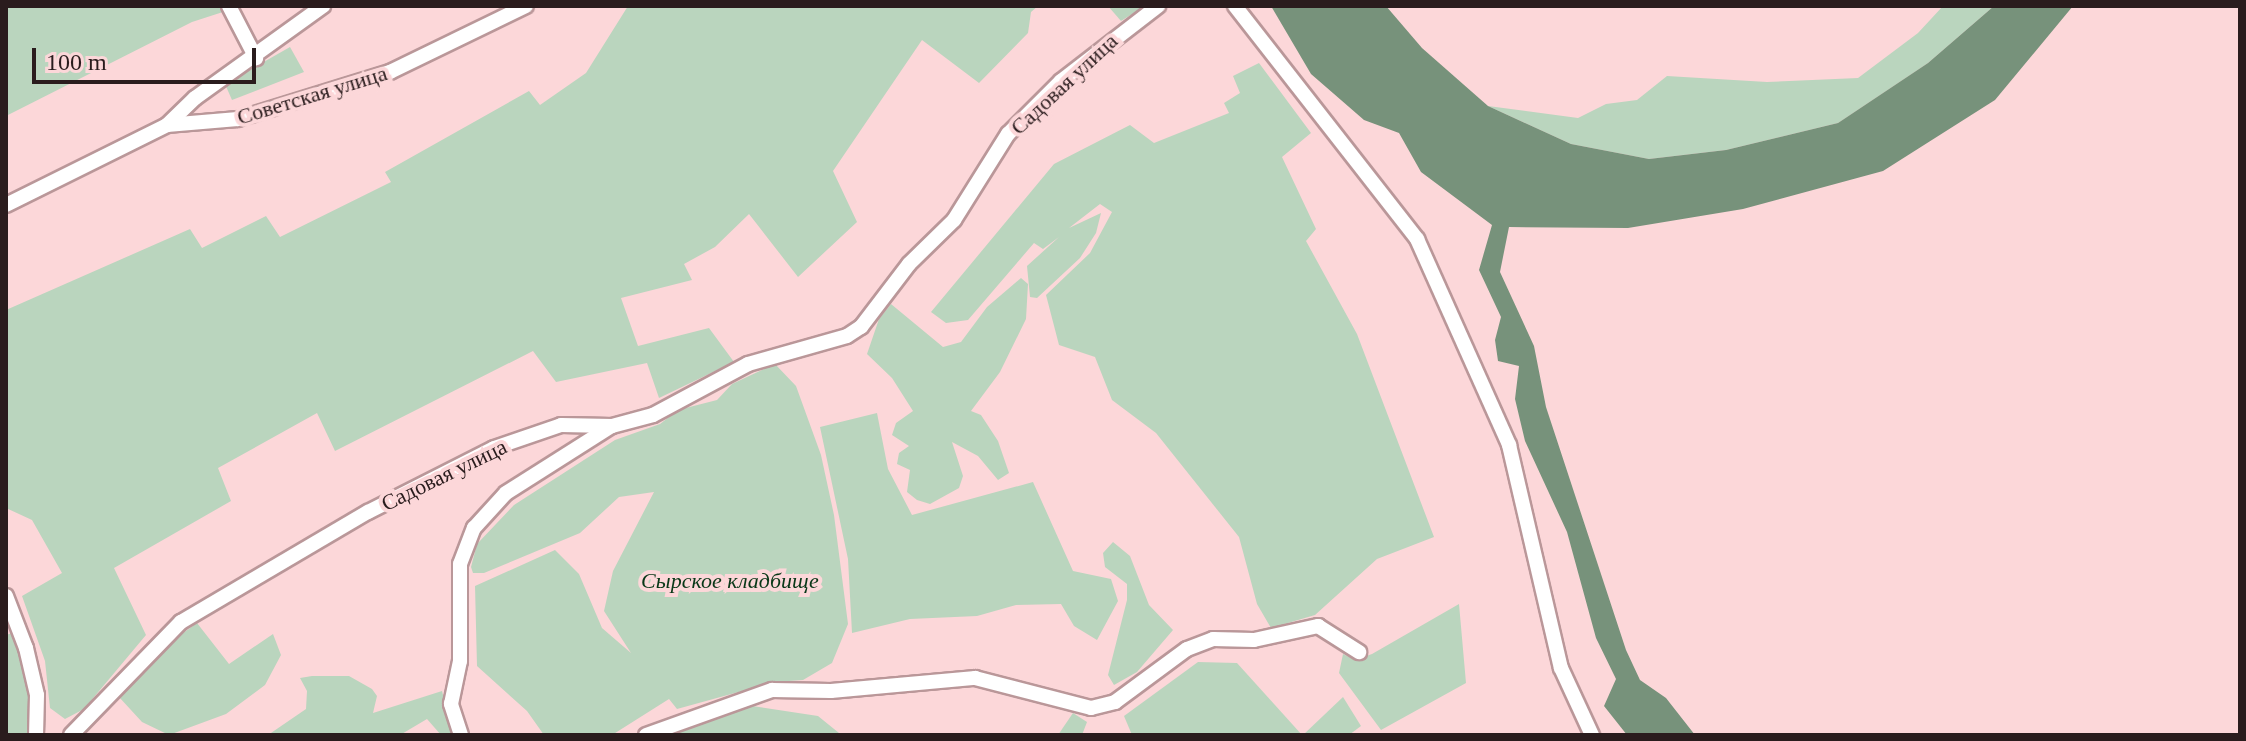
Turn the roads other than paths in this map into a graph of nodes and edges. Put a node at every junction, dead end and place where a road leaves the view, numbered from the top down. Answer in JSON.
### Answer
{"nodes":[{"id":1,"x":229,"y":6,"type":"edge"},
{"id":2,"x":323,"y":6,"type":"edge"},
{"id":3,"x":526,"y":6,"type":"edge"},
{"id":4,"x":1158,"y":6,"type":"edge"},
{"id":5,"x":1235,"y":6,"type":"edge"},
{"id":6,"x":256,"y":58,"type":"junction"},
{"id":7,"x":167,"y":125,"type":"junction"},
{"id":8,"x":6,"y":205,"type":"edge"},
{"id":9,"x":612,"y":426,"type":"junction"},
{"id":10,"x":6,"y":596,"type":"edge"},
{"id":11,"x":1359,"y":652,"type":"dead end"},
{"id":12,"x":36,"y":735,"type":"edge"},
{"id":13,"x":71,"y":735,"type":"edge"},
{"id":14,"x":461,"y":735,"type":"edge"},
{"id":15,"x":646,"y":735,"type":"edge"},
{"id":16,"x":1592,"y":735,"type":"edge"}],
"edges":[{"from":1,"to":6,"type":"street"},
{"from":2,"to":6,"type":"street"},
{"from":3,"to":7,"type":"street","name":"Советская улица"},
{"from":4,"to":9,"type":"street","name":"Садовая улица"},
{"from":5,"to":16,"type":"street"},
{"from":6,"to":7,"type":"street"},
{"from":7,"to":8,"type":"street","name":"Советская улица"},
{"from":9,"to":13,"type":"street","name":"Садовая улица"},
{"from":9,"to":14,"type":"street"},
{"from":10,"to":12,"type":"street"},
{"from":11,"to":15,"type":"street"}]}
